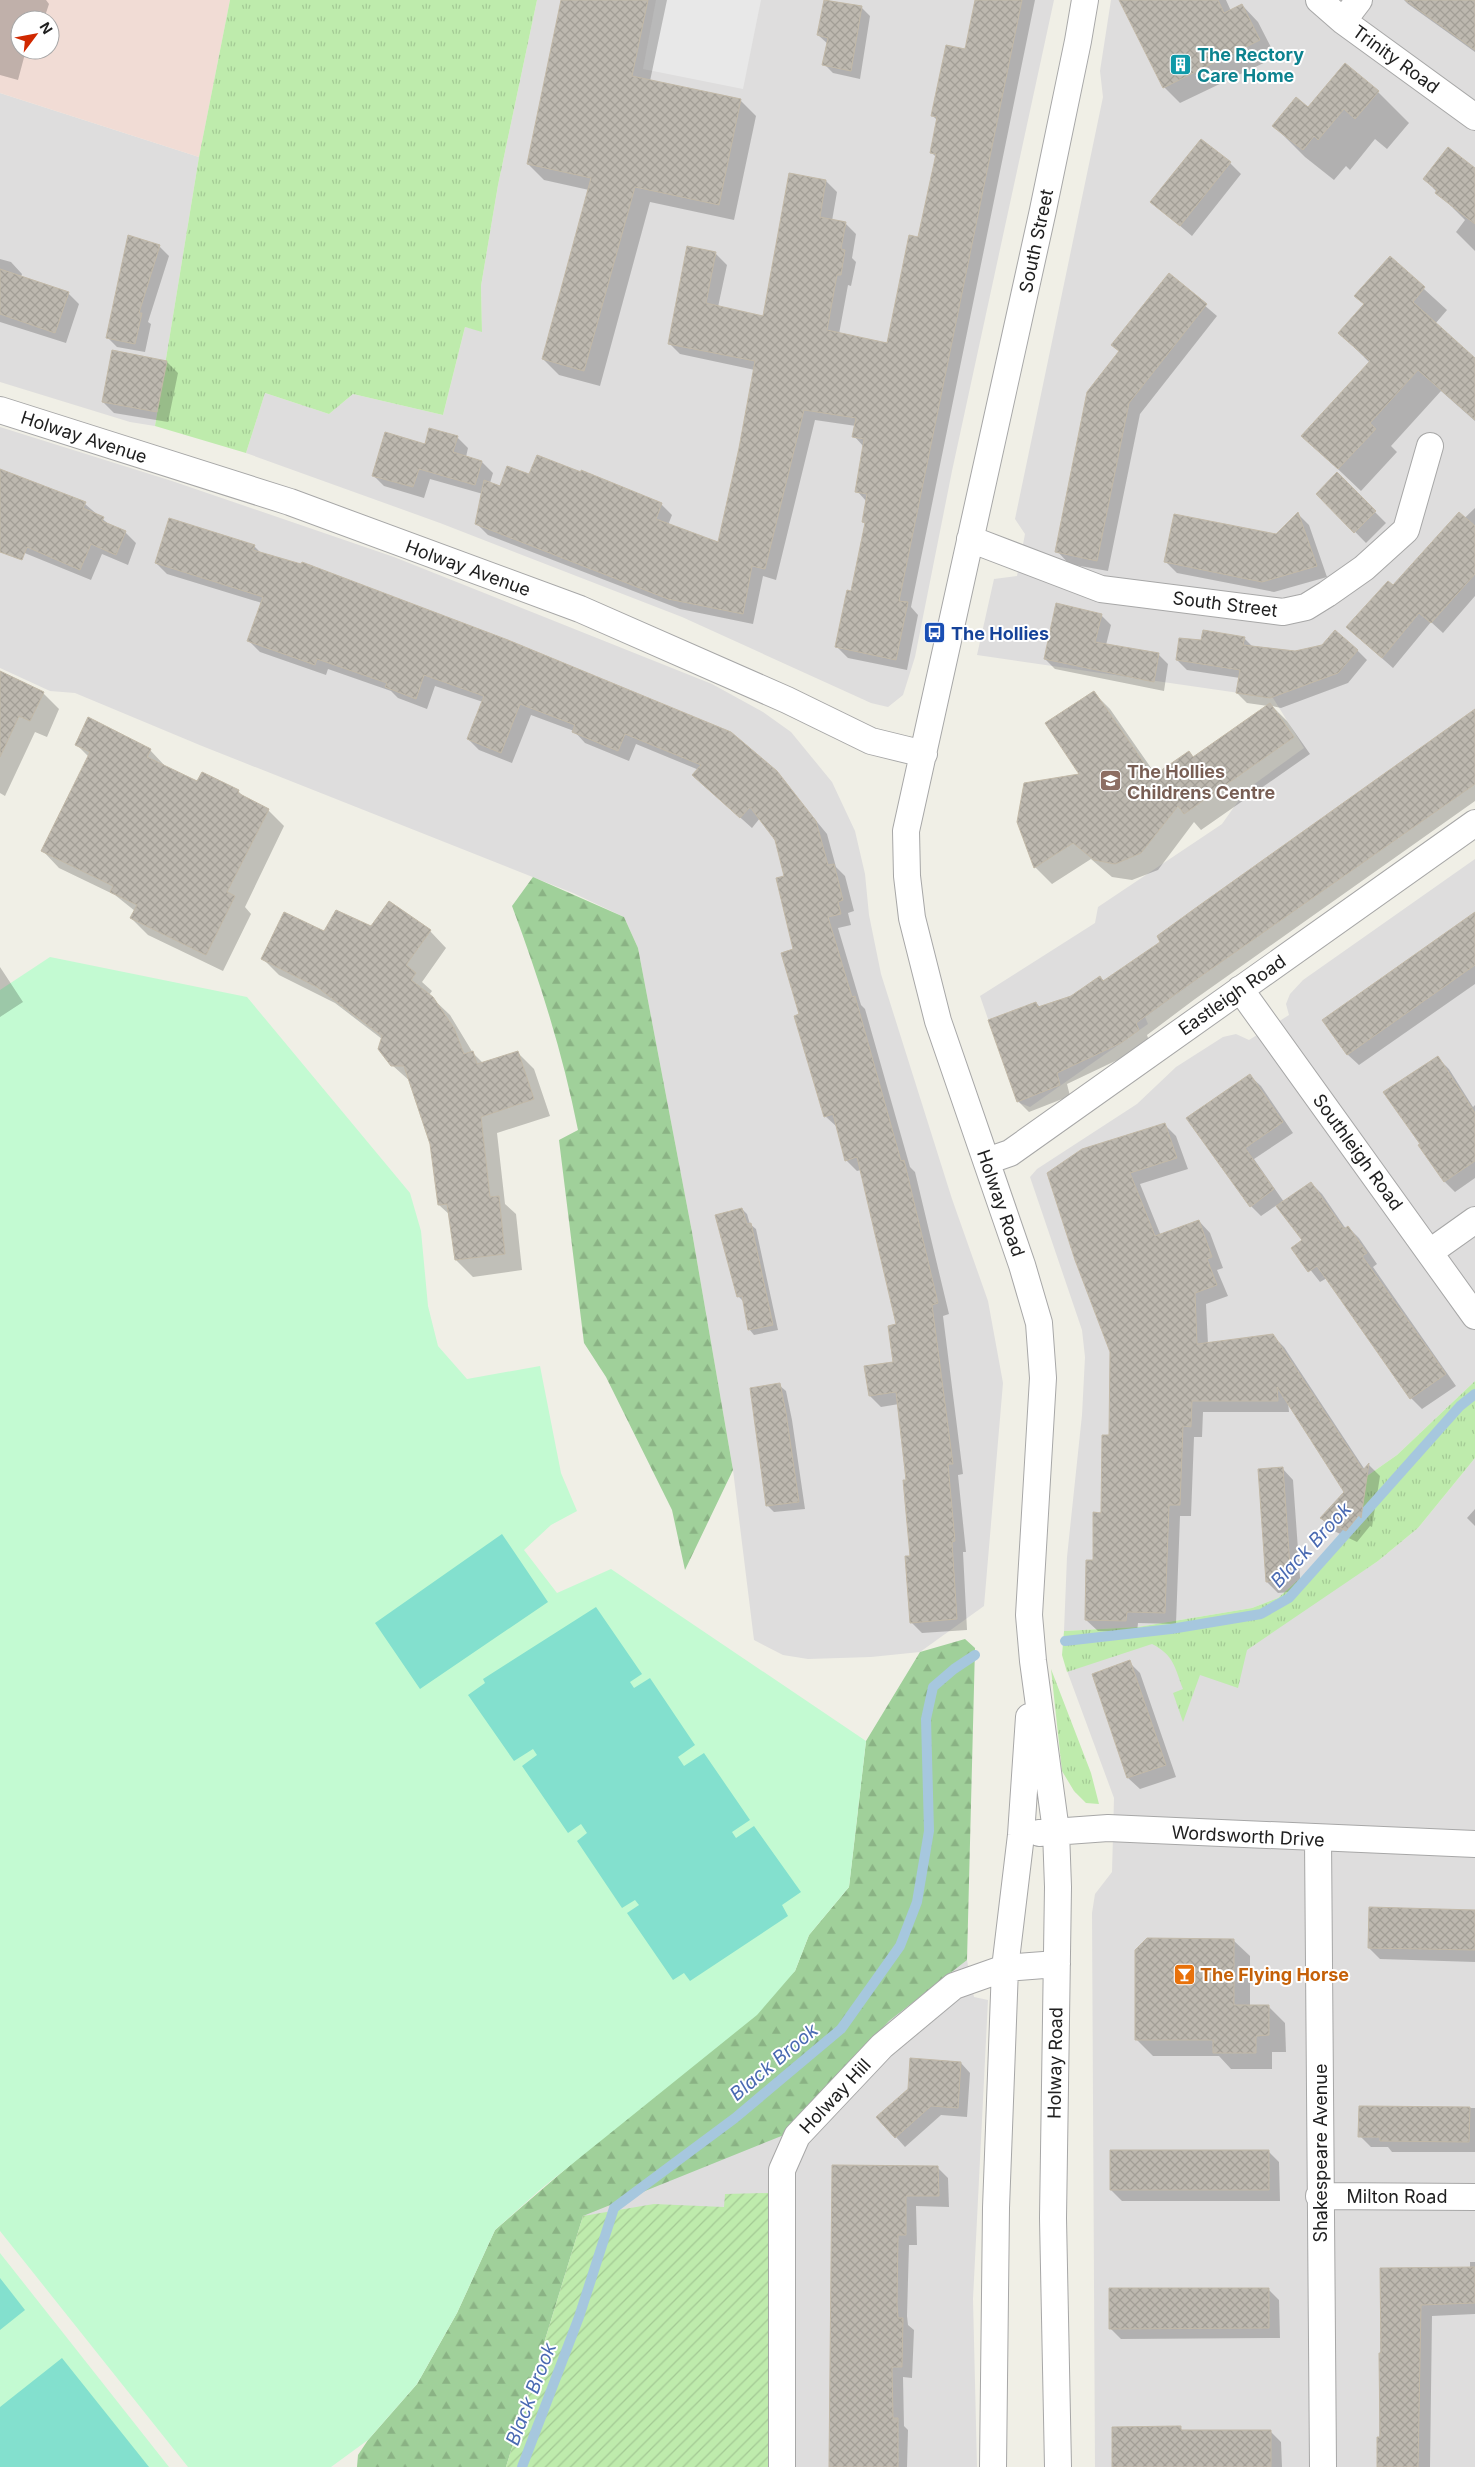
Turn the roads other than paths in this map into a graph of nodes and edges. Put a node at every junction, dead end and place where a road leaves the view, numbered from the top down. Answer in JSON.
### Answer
{"nodes":[{"id":1,"x":1085,"y":0,"type":"edge"},
{"id":2,"x":1319,"y":0,"type":"edge"},
{"id":3,"x":1359,"y":0,"type":"edge"},
{"id":4,"x":1343,"y":21,"type":"junction"},
{"id":5,"x":1475,"y":117,"type":"edge"},
{"id":6,"x":0,"y":410,"type":"edge"},
{"id":7,"x":1430,"y":446,"type":"dead end"},
{"id":8,"x":970,"y":539,"type":"junction"},
{"id":9,"x":924,"y":754,"type":"junction"},
{"id":10,"x":1475,"y":823,"type":"edge"},
{"id":11,"x":1240,"y":989,"type":"junction"},
{"id":12,"x":986,"y":1161,"type":"junction"},
{"id":13,"x":1475,"y":1220,"type":"edge"},
{"id":14,"x":1430,"y":1252,"type":"junction"},
{"id":15,"x":1475,"y":1316,"type":"edge"},
{"id":16,"x":1033,"y":1661,"type":"junction"},
{"id":17,"x":1056,"y":1831,"type":"junction"},
{"id":18,"x":1021,"y":1835,"type":"junction"},
{"id":19,"x":1318,"y":1839,"type":"junction"},
{"id":20,"x":1475,"y":1844,"type":"edge"},
{"id":21,"x":1057,"y":1964,"type":"junction"},
{"id":22,"x":1005,"y":1968,"type":"junction"},
{"id":23,"x":1320,"y":2196,"type":"junction"},
{"id":24,"x":1475,"y":2197,"type":"edge"},
{"id":25,"x":782,"y":2467,"type":"edge"},
{"id":26,"x":993,"y":2467,"type":"edge"},
{"id":27,"x":1058,"y":2467,"type":"edge"},
{"id":28,"x":1323,"y":2467,"type":"edge"}],
"edges":[{"from":1,"to":8,"type":"street","name":"South Street"},
{"from":2,"to":4,"type":"street","name":"Trinity Road"},
{"from":3,"to":4,"type":"street"},
{"from":4,"to":5,"type":"street","name":"Trinity Road"},
{"from":6,"to":9,"type":"street","name":"Holway Avenue"},
{"from":7,"to":8,"type":"street","name":"South Street"},
{"from":8,"to":9,"type":"street","name":"South Street"},
{"from":9,"to":12,"type":"street","name":"Holway Road"},
{"from":10,"to":11,"type":"street","name":"Eastleigh Road"},
{"from":11,"to":12,"type":"street","name":"Eastleigh Road"},
{"from":11,"to":14,"type":"street","name":"Southleigh Road"},
{"from":12,"to":16,"type":"street","name":"Holway Road"},
{"from":13,"to":14,"type":"street"},
{"from":14,"to":15,"type":"street","name":"Southleigh Road"},
{"from":16,"to":17,"type":"street","name":"Holway Road"},
{"from":16,"to":18,"type":"street","name":"Holway Road"},
{"from":17,"to":18,"type":"street","name":"Wordsworth Drive"},
{"from":17,"to":19,"type":"street","name":"Wordsworth Drive"},
{"from":17,"to":21,"type":"street","name":"Holway Road"},
{"from":18,"to":22,"type":"street","name":"Holway Road"},
{"from":19,"to":20,"type":"street","name":"Wordsworth Drive"},
{"from":19,"to":23,"type":"street","name":"Shakespeare Avenue"},
{"from":21,"to":22,"type":"street","name":"Holway Hill"},
{"from":21,"to":27,"type":"street","name":"Holway Road"},
{"from":22,"to":25,"type":"street","name":"Holway Hill"},
{"from":22,"to":26,"type":"street","name":"Holway Road"},
{"from":23,"to":24,"type":"street","name":"Milton Road"},
{"from":23,"to":28,"type":"street","name":"Shakespeare Avenue"}]}
